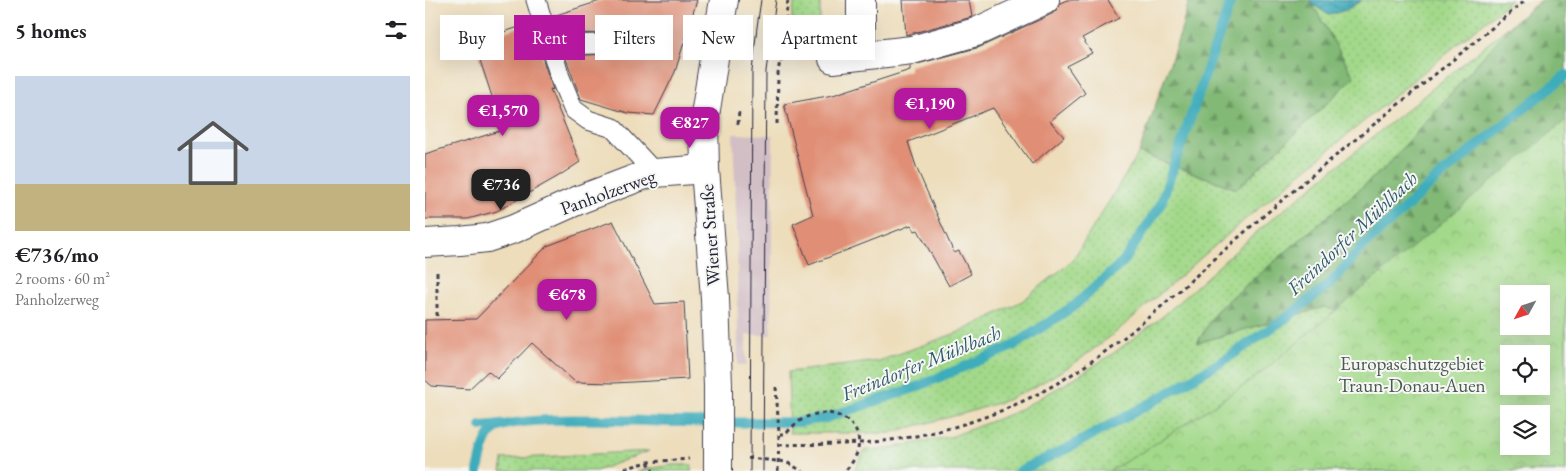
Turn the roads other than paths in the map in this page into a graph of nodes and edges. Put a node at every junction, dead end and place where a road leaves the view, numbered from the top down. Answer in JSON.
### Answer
{"nodes":[{"id":1,"x":536,"y":0,"type":"edge"},
{"id":2,"x":724,"y":0,"type":"edge"},
{"id":3,"x":861,"y":0,"type":"edge"},
{"id":4,"x":1045,"y":0,"type":"edge"},
{"id":5,"x":540,"y":15,"type":"edge"},
{"id":6,"x":861,"y":15,"type":"edge"},
{"id":7,"x":875,"y":54,"type":"edge"},
{"id":8,"x":554,"y":60,"type":"edge"},
{"id":9,"x":705,"y":169,"type":"junction"},
{"id":10,"x":655,"y":172,"type":"junction"},
{"id":11,"x":425,"y":242,"type":"edge"},
{"id":12,"x":718,"y":471,"type":"edge"}],
"edges":[{"from":1,"to":5,"type":"lane"},
{"from":2,"to":9,"type":"street","name":"Wiener Straße"},
{"from":3,"to":6,"type":"street"},
{"from":4,"to":7,"type":"street"},
{"from":8,"to":10,"type":"lane"},
{"from":9,"to":10,"type":"street","name":"Panholzerweg"},
{"from":9,"to":12,"type":"street","name":"Wiener Straße","bridge":true},
{"from":10,"to":11,"type":"street","name":"Panholzerweg"}]}
